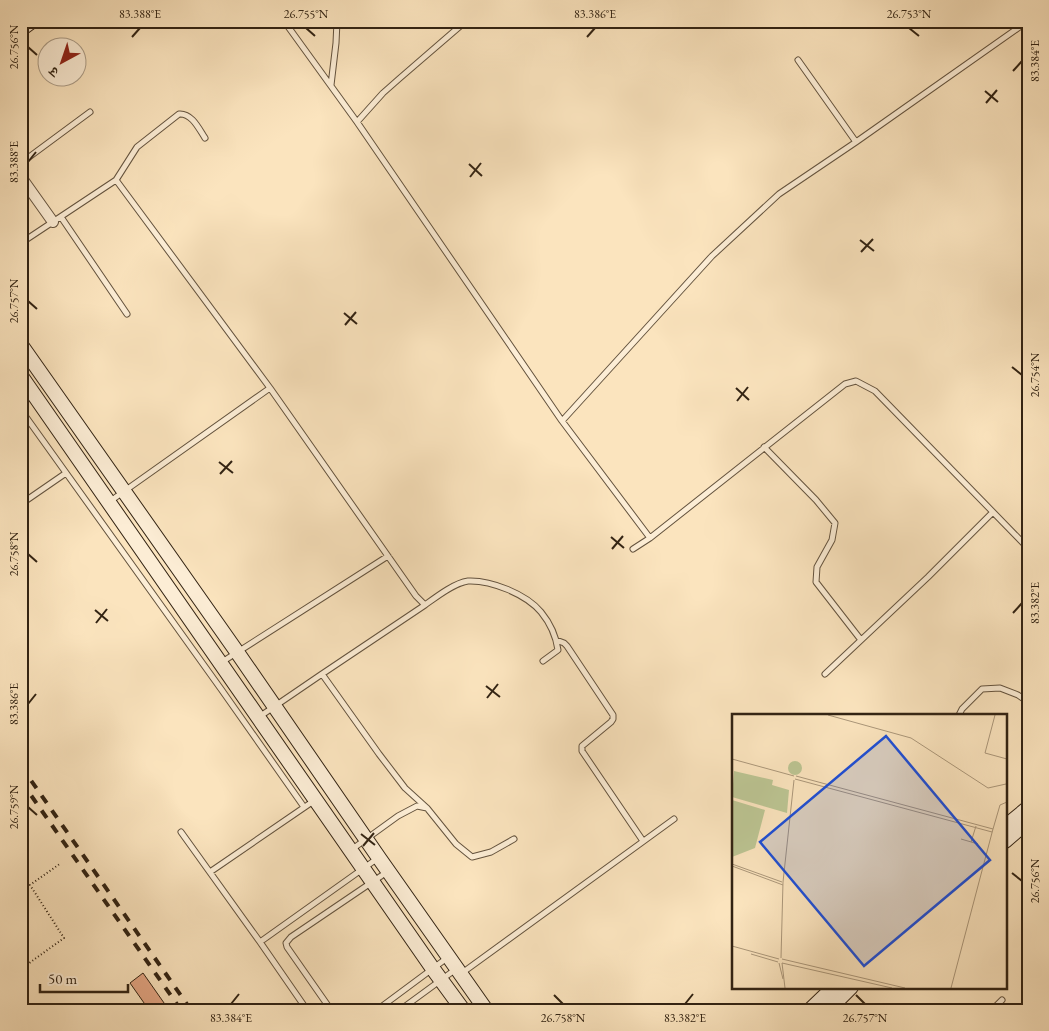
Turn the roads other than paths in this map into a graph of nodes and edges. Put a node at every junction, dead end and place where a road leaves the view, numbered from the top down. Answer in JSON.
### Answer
{"nodes":[{"id":1,"x":32,"y":21,"type":"edge"},
{"id":2,"x":284,"y":21,"type":"edge"},
{"id":3,"x":337,"y":21,"type":"edge"},
{"id":4,"x":466,"y":21,"type":"edge"},
{"id":5,"x":1028,"y":21,"type":"edge"},
{"id":6,"x":21,"y":29,"type":"edge"},
{"id":7,"x":798,"y":60,"type":"dead end"},
{"id":8,"x":331,"y":86,"type":"junction"},
{"id":9,"x":90,"y":112,"type":"dead end"},
{"id":10,"x":357,"y":122,"type":"junction"},
{"id":11,"x":205,"y":138,"type":"dead end"},
{"id":12,"x":856,"y":142,"type":"junction"},
{"id":13,"x":21,"y":163,"type":"edge"},
{"id":14,"x":21,"y":177,"type":"edge"},
{"id":15,"x":116,"y":180,"type":"junction"},
{"id":16,"x":57,"y":220,"type":"junction"},
{"id":17,"x":21,"y":243,"type":"edge"},
{"id":18,"x":127,"y":314,"type":"dead end"},
{"id":19,"x":21,"y":346,"type":"edge"},
{"id":20,"x":26,"y":361,"type":"edge"},
{"id":21,"x":21,"y":376,"type":"edge"},
{"id":22,"x":270,"y":388,"type":"junction"},
{"id":23,"x":21,"y":410,"type":"edge"},
{"id":24,"x":562,"y":421,"type":"junction"},
{"id":25,"x":764,"y":447,"type":"junction"},
{"id":26,"x":66,"y":473,"type":"junction"},
{"id":27,"x":124,"y":491,"type":"junction"},
{"id":28,"x":108,"y":502,"type":"junction"},
{"id":29,"x":21,"y":504,"type":"edge"},
{"id":30,"x":992,"y":512,"type":"junction"},
{"id":31,"x":650,"y":538,"type":"junction"},
{"id":32,"x":1028,"y":548,"type":"edge"},
{"id":33,"x":633,"y":549,"type":"dead end"},
{"id":34,"x":388,"y":556,"type":"junction"},
{"id":35,"x":425,"y":605,"type":"junction"},
{"id":36,"x":556,"y":640,"type":"junction"},
{"id":37,"x":861,"y":640,"type":"junction"},
{"id":38,"x":237,"y":652,"type":"junction"},
{"id":39,"x":543,"y":661,"type":"dead end"},
{"id":40,"x":220,"y":663,"type":"junction"},
{"id":41,"x":322,"y":674,"type":"junction"},
{"id":42,"x":825,"y":674,"type":"dead end"},
{"id":43,"x":1028,"y":702,"type":"edge"},
{"id":44,"x":274,"y":707,"type":"junction"},
{"id":45,"x":960,"y":714,"type":"edge"},
{"id":46,"x":259,"y":718,"type":"junction"},
{"id":47,"x":310,"y":803,"type":"junction"},
{"id":48,"x":427,"y":808,"type":"junction"},
{"id":49,"x":1028,"y":808,"type":"edge"},
{"id":50,"x":674,"y":819,"type":"dead end"},
{"id":51,"x":1014,"y":823,"type":"edge"},
{"id":52,"x":181,"y":832,"type":"dead end"},
{"id":53,"x":1006,"y":838,"type":"edge"},
{"id":54,"x":366,"y":839,"type":"junction"},
{"id":55,"x":514,"y":839,"type":"dead end"},
{"id":56,"x":643,"y":841,"type":"junction"},
{"id":57,"x":351,"y":850,"type":"junction"},
{"id":58,"x":379,"y":858,"type":"junction"},
{"id":59,"x":363,"y":868,"type":"junction"},
{"id":60,"x":388,"y":871,"type":"junction"},
{"id":61,"x":210,"y":872,"type":"junction"},
{"id":62,"x":372,"y":881,"type":"junction"},
{"id":63,"x":260,"y":942,"type":"junction"},
{"id":64,"x":449,"y":957,"type":"junction"},
{"id":65,"x":459,"y":971,"type":"junction"},
{"id":66,"x":437,"y":974,"type":"junction"},
{"id":67,"x":833,"y":988,"type":"edge"},
{"id":68,"x":850,"y":988,"type":"edge"},
{"id":69,"x":1002,"y":1000,"type":"dead end"},
{"id":70,"x":307,"y":1010,"type":"edge"},
{"id":71,"x":331,"y":1010,"type":"edge"},
{"id":72,"x":377,"y":1010,"type":"edge"},
{"id":73,"x":400,"y":1010,"type":"edge"},
{"id":74,"x":463,"y":1010,"type":"edge"},
{"id":75,"x":486,"y":1010,"type":"edge"},
{"id":76,"x":810,"y":1010,"type":"edge"},
{"id":77,"x":828,"y":1010,"type":"edge"},
{"id":78,"x":992,"y":1010,"type":"edge"}],
"edges":[{"from":1,"to":6,"type":"street"},
{"from":2,"to":8,"type":"lane"},
{"from":3,"to":8,"type":"lane"},
{"from":4,"to":10,"type":"lane"},
{"from":5,"to":12,"type":"lane"},
{"from":7,"to":12,"type":"lane"},
{"from":8,"to":10,"type":"lane"},
{"from":9,"to":13,"type":"lane"},
{"from":10,"to":24,"type":"lane"},
{"from":11,"to":15,"type":"lane"},
{"from":12,"to":24,"type":"lane"},
{"from":14,"to":16,"type":"street"},
{"from":15,"to":16,"type":"lane"},
{"from":15,"to":22,"type":"lane"},
{"from":16,"to":17,"type":"lane"},
{"from":16,"to":18,"type":"lane"},
{"from":19,"to":20,"type":"street"},
{"from":20,"to":27,"type":"street"},
{"from":21,"to":28,"type":"street"},
{"from":22,"to":27,"type":"lane"},
{"from":22,"to":34,"type":"lane"},
{"from":23,"to":26,"type":"lane"},
{"from":24,"to":31,"type":"lane"},
{"from":25,"to":30,"type":"lane"},
{"from":25,"to":31,"type":"lane"},
{"from":25,"to":37,"type":"lane"},
{"from":26,"to":29,"type":"lane"},
{"from":26,"to":47,"type":"lane"},
{"from":27,"to":28,"type":"lane"},
{"from":27,"to":38,"type":"street"},
{"from":28,"to":40,"type":"street"},
{"from":30,"to":32,"type":"lane"},
{"from":30,"to":37,"type":"lane"},
{"from":31,"to":33,"type":"lane"},
{"from":34,"to":35,"type":"lane"},
{"from":34,"to":38,"type":"lane"},
{"from":35,"to":36,"type":"lane"},
{"from":35,"to":41,"type":"lane"},
{"from":36,"to":39,"type":"lane"},
{"from":36,"to":56,"type":"lane"},
{"from":37,"to":42,"type":"lane"},
{"from":38,"to":40,"type":"lane"},
{"from":38,"to":44,"type":"street"},
{"from":40,"to":46,"type":"street"},
{"from":41,"to":44,"type":"lane"},
{"from":41,"to":48,"type":"lane"},
{"from":43,"to":45,"type":"lane"},
{"from":44,"to":46,"type":"lane"},
{"from":44,"to":54,"type":"street"},
{"from":46,"to":47,"type":"street"},
{"from":47,"to":57,"type":"street"},
{"from":47,"to":61,"type":"lane"},
{"from":48,"to":54,"type":"lane"},
{"from":48,"to":55,"type":"lane"},
{"from":49,"to":51,"type":"street"},
{"from":50,"to":56,"type":"lane"},
{"from":51,"to":53,"type":"street"},
{"from":52,"to":61,"type":"lane"},
{"from":54,"to":57,"type":"lane"},
{"from":54,"to":58,"type":"street"},
{"from":56,"to":65,"type":"lane"},
{"from":57,"to":59,"type":"street"},
{"from":58,"to":59,"type":"lane"},
{"from":58,"to":60,"type":"street"},
{"from":59,"to":62,"type":"street"},
{"from":59,"to":63,"type":"lane"},
{"from":60,"to":62,"type":"lane"},
{"from":60,"to":64,"type":"street"},
{"from":61,"to":63,"type":"lane"},
{"from":62,"to":66,"type":"street"},
{"from":62,"to":71,"type":"lane"},
{"from":63,"to":70,"type":"lane"},
{"from":64,"to":65,"type":"street"},
{"from":64,"to":66,"type":"lane"},
{"from":65,"to":66,"type":"lane"},
{"from":65,"to":75,"type":"street"},
{"from":66,"to":72,"type":"lane"},
{"from":66,"to":73,"type":"lane"},
{"from":66,"to":74,"type":"street"},
{"from":67,"to":76,"type":"street"},
{"from":68,"to":77,"type":"street"},
{"from":69,"to":78,"type":"lane"}]}
